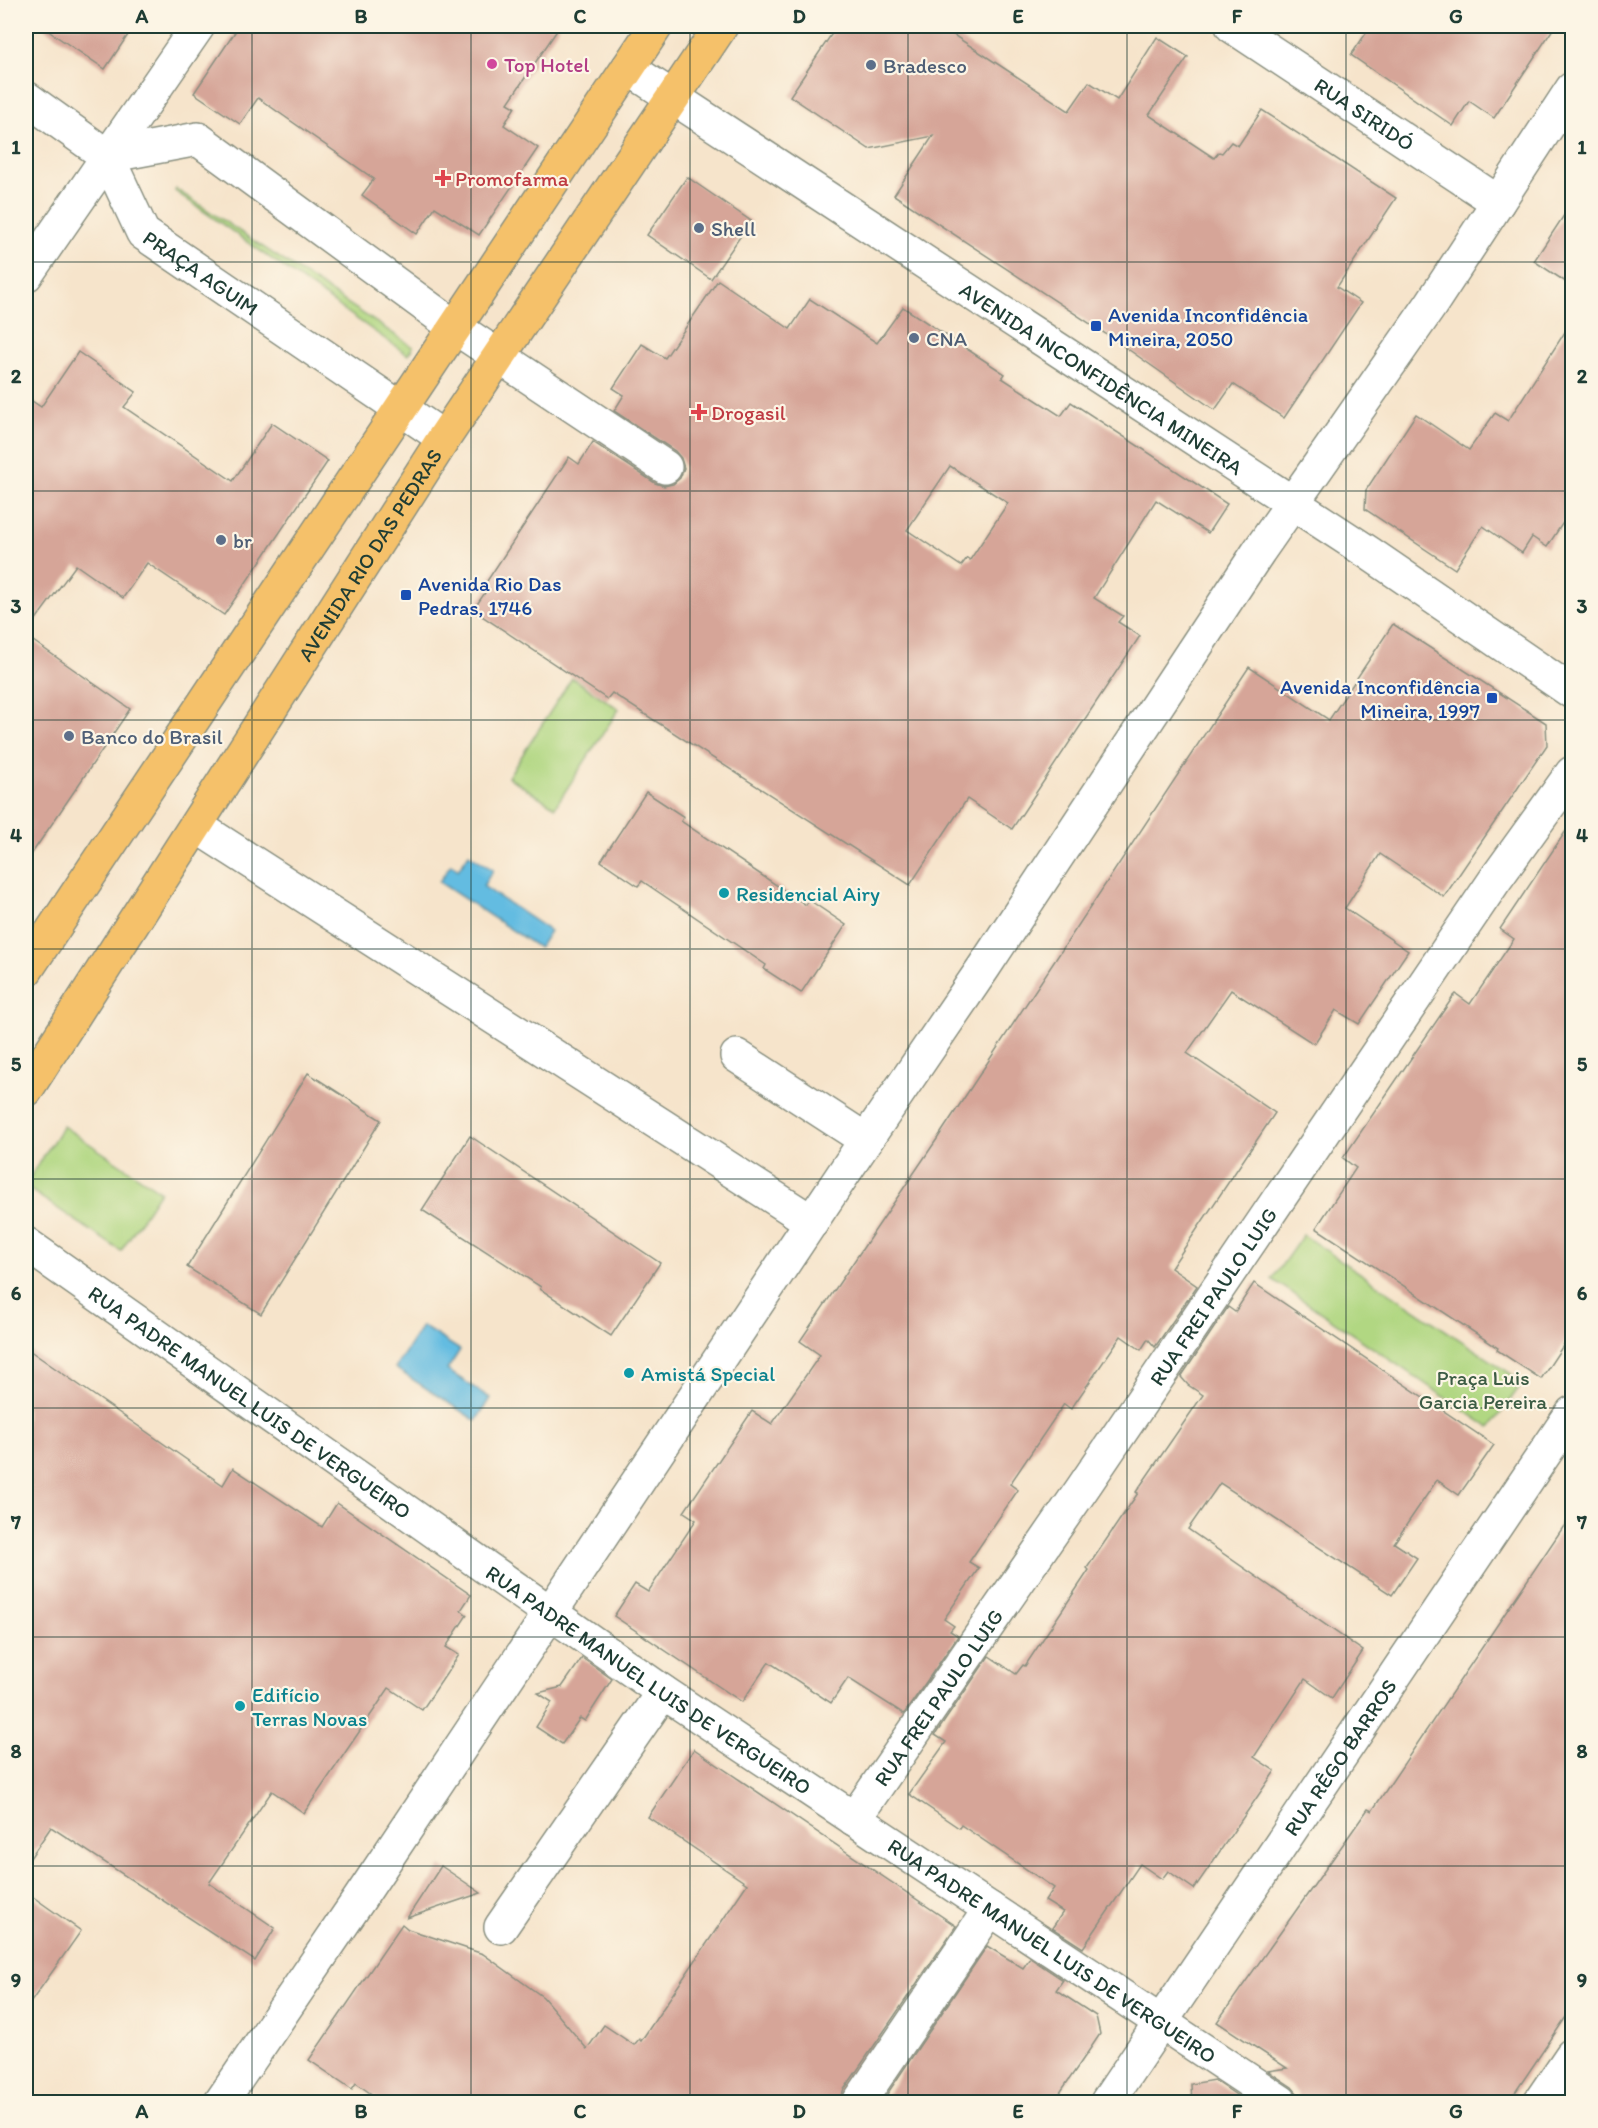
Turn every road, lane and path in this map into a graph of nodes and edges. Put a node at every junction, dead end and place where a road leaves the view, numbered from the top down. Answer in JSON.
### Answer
{"nodes":[{"id":1,"x":198,"y":26,"type":"edge"},
{"id":2,"x":656,"y":26,"type":"edge"},
{"id":3,"x":721,"y":26,"type":"edge"},
{"id":4,"x":1232,"y":26,"type":"edge"},
{"id":5,"x":628,"y":68,"type":"junction"},
{"id":6,"x":1572,"y":89,"type":"edge"},
{"id":7,"x":673,"y":97,"type":"junction"},
{"id":8,"x":26,"y":98,"type":"edge"},
{"id":9,"x":107,"y":156,"type":"junction"},
{"id":10,"x":1498,"y":202,"type":"junction"},
{"id":11,"x":26,"y":275,"type":"edge"},
{"id":12,"x":456,"y":328,"type":"junction"},
{"id":13,"x":498,"y":356,"type":"junction"},
{"id":14,"x":401,"y":408,"type":"junction"},
{"id":15,"x":444,"y":438,"type":"junction"},
{"id":16,"x":665,"y":467,"type":"dead end"},
{"id":17,"x":1292,"y":503,"type":"junction"},
{"id":18,"x":1572,"y":692,"type":"edge"},
{"id":19,"x":1572,"y":773,"type":"edge"},
{"id":20,"x":196,"y":826,"type":"junction"},
{"id":21,"x":26,"y":970,"type":"edge"},
{"id":22,"x":737,"y":1056,"type":"dead end"},
{"id":23,"x":26,"y":1090,"type":"edge"},
{"id":24,"x":866,"y":1140,"type":"junction"},
{"id":25,"x":812,"y":1222,"type":"junction"},
{"id":26,"x":26,"y":1245,"type":"edge"},
{"id":27,"x":1572,"y":1413,"type":"edge"},
{"id":28,"x":549,"y":1613,"type":"junction"},
{"id":29,"x":663,"y":1692,"type":"junction"},
{"id":30,"x":854,"y":1818,"type":"junction"},
{"id":31,"x":990,"y":1909,"type":"junction"},
{"id":32,"x":501,"y":1927,"type":"dead end"},
{"id":33,"x":1161,"y":2023,"type":"junction"},
{"id":34,"x":1572,"y":2055,"type":"edge"},
{"id":35,"x":221,"y":2103,"type":"edge"},
{"id":36,"x":859,"y":2103,"type":"edge"},
{"id":37,"x":1107,"y":2103,"type":"edge"},
{"id":38,"x":1281,"y":2103,"type":"edge"},
{"id":39,"x":1540,"y":2103,"type":"edge"}],
"edges":[{"from":1,"to":9,"type":"street"},
{"from":2,"to":5,"type":"main road"},
{"from":3,"to":7,"type":"main road","name":"AVENIDA RIO DAS PEDRAS"},
{"from":4,"to":10,"type":"street","name":"RUA SIRIDÓ"},
{"from":5,"to":7,"type":"street","name":"AVENIDA INCONFIDÊNCIA MINEIRA"},
{"from":5,"to":12,"type":"main road"},
{"from":6,"to":10,"type":"street"},
{"from":7,"to":13,"type":"main road","name":"AVENIDA RIO DAS PEDRAS"},
{"from":7,"to":17,"type":"street","name":"AVENIDA INCONFIDÊNCIA MINEIRA"},
{"from":8,"to":9,"type":"street"},
{"from":9,"to":11,"type":"street"},
{"from":9,"to":12,"type":"street"},
{"from":9,"to":14,"type":"street","name":"PRAÇA AGUIM"},
{"from":10,"to":17,"type":"street"},
{"from":12,"to":13,"type":"street"},
{"from":12,"to":14,"type":"main road"},
{"from":13,"to":15,"type":"main road","name":"AVENIDA RIO DAS PEDRAS"},
{"from":13,"to":16,"type":"street"},
{"from":14,"to":15,"type":"street","name":"PRAÇA AGUIM"},
{"from":14,"to":21,"type":"main road"},
{"from":15,"to":20,"type":"main road","name":"AVENIDA RIO DAS PEDRAS"},
{"from":17,"to":18,"type":"street","name":"AVENIDA INCONFIDÊNCIA MINEIRA"},
{"from":17,"to":24,"type":"street"},
{"from":19,"to":30,"type":"street","name":"RUA FREI PAULO LUIG"},
{"from":20,"to":23,"type":"main road","name":"AVENIDA RIO DAS PEDRAS"},
{"from":20,"to":25,"type":"street"},
{"from":22,"to":24,"type":"street"},
{"from":24,"to":25,"type":"street"},
{"from":25,"to":28,"type":"street"},
{"from":26,"to":28,"type":"street","name":"RUA PADRE MANUEL LUIS DE VERGUEIRO"},
{"from":27,"to":33,"type":"street","name":"RUA RÊGO BARROS"},
{"from":28,"to":29,"type":"street","name":"RUA PADRE MANUEL LUIS DE VERGUEIRO"},
{"from":28,"to":35,"type":"street"},
{"from":29,"to":30,"type":"street","name":"RUA PADRE MANUEL LUIS DE VERGUEIRO"},
{"from":29,"to":32,"type":"street"},
{"from":30,"to":31,"type":"street","name":"RUA PADRE MANUEL LUIS DE VERGUEIRO"},
{"from":31,"to":33,"type":"street","name":"RUA PADRE MANUEL LUIS DE VERGUEIRO"},
{"from":31,"to":36,"type":"street"},
{"from":33,"to":37,"type":"street","name":"RUA RÊGO BARROS"},
{"from":33,"to":38,"type":"street","name":"RUA PADRE MANUEL LUIS DE VERGUEIRO"},
{"from":34,"to":39,"type":"street"}]}
